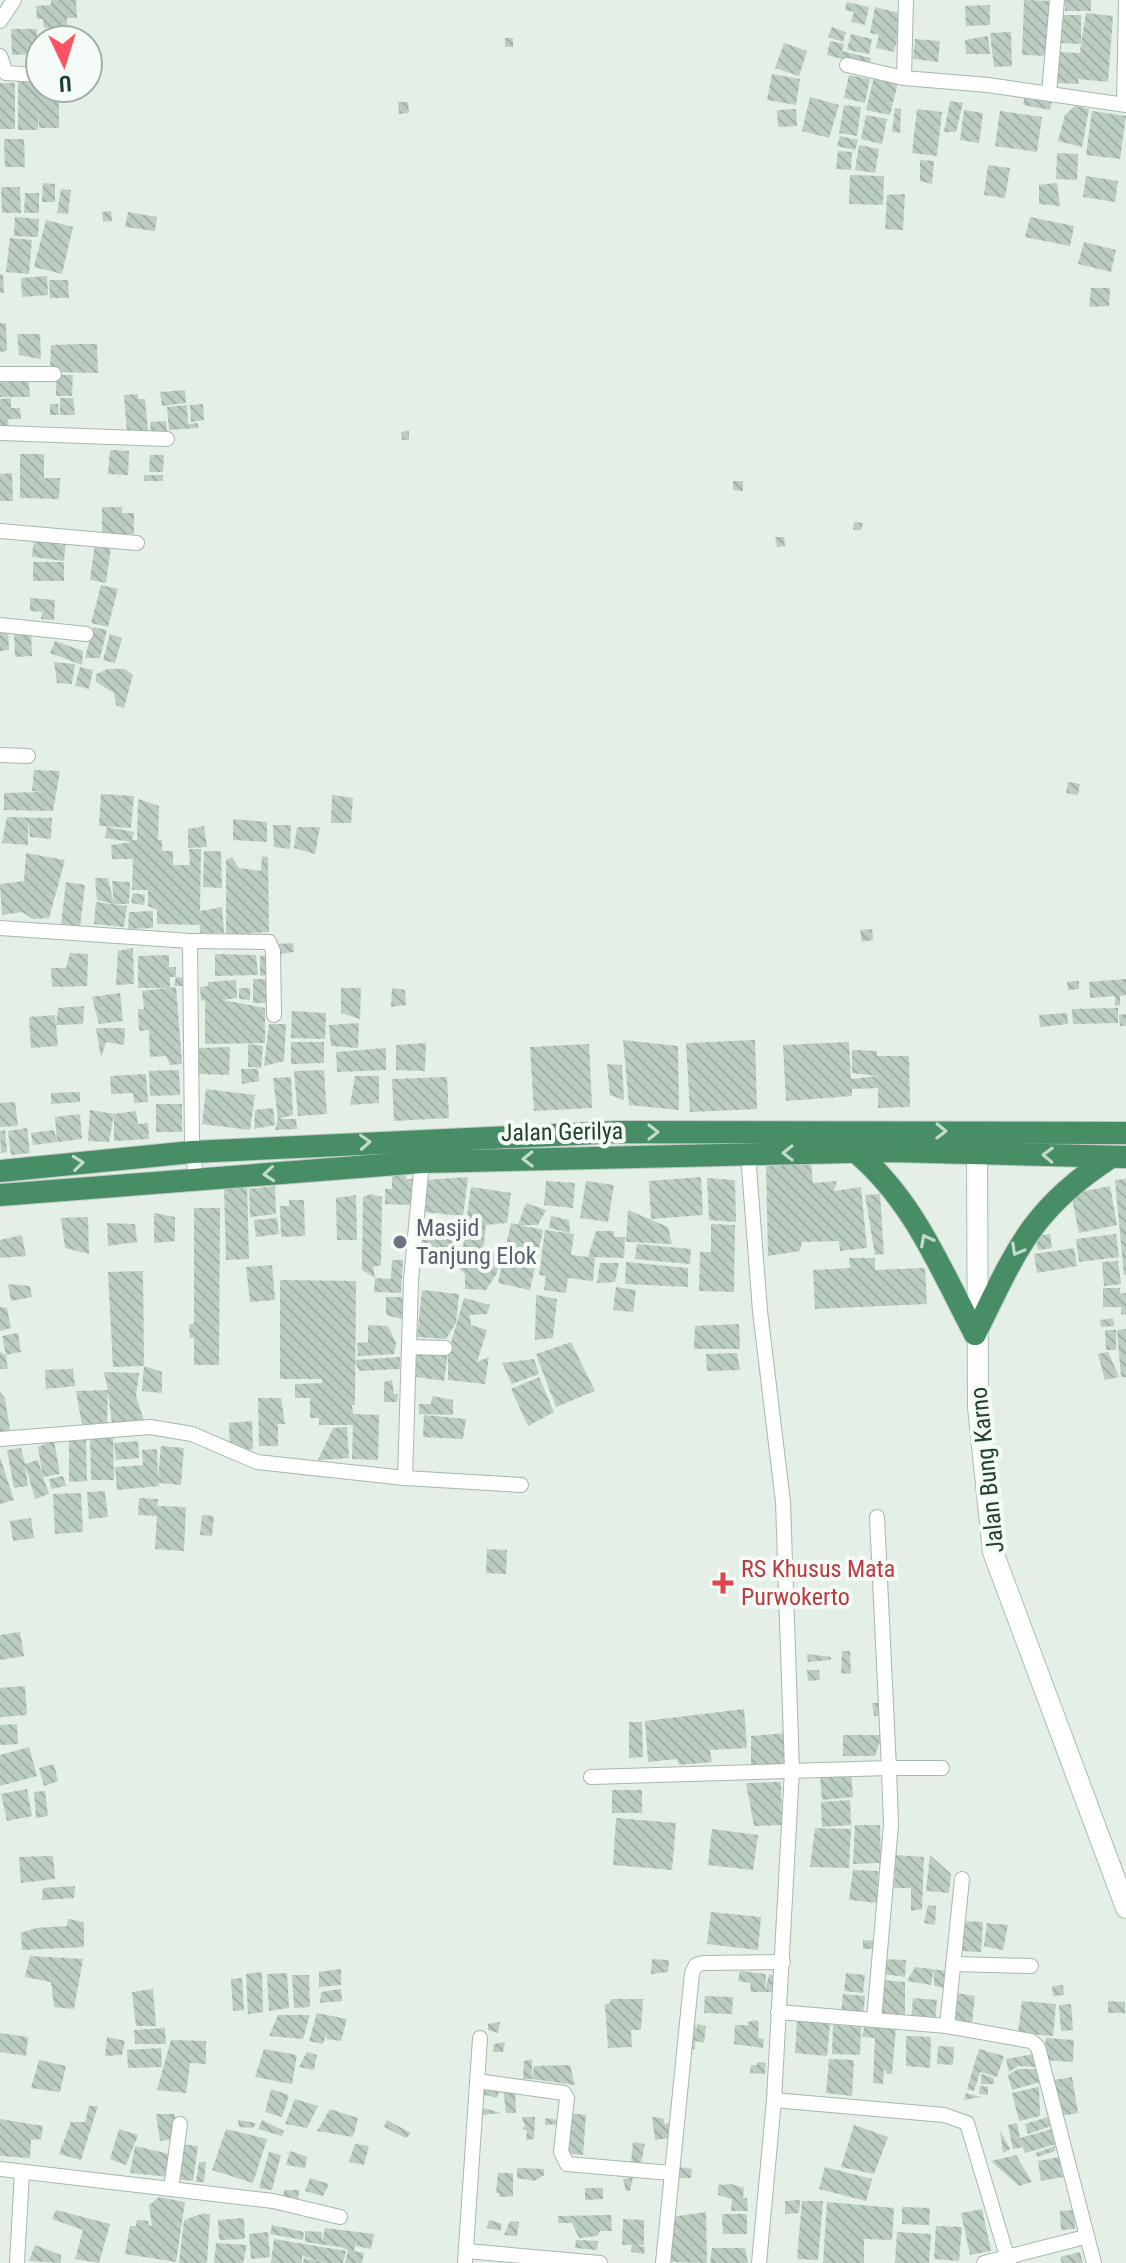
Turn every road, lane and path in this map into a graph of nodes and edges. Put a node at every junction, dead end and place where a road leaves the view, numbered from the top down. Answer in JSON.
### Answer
{"nodes":[{"id":1,"x":906,"y":0,"type":"edge"},
{"id":2,"x":1057,"y":0,"type":"edge"},
{"id":3,"x":1126,"y":0,"type":"edge"},
{"id":4,"x":12,"y":1,"type":"edge"},
{"id":5,"x":0,"y":21,"type":"edge"},
{"id":6,"x":0,"y":56,"type":"edge"},
{"id":7,"x":847,"y":65,"type":"dead end"},
{"id":8,"x":24,"y":74,"type":"edge"},
{"id":9,"x":904,"y":78,"type":"junction"},
{"id":10,"x":1049,"y":93,"type":"junction"},
{"id":11,"x":1125,"y":104,"type":"edge"},
{"id":12,"x":0,"y":374,"type":"edge"},
{"id":13,"x":54,"y":374,"type":"dead end"},
{"id":14,"x":0,"y":433,"type":"edge"},
{"id":15,"x":167,"y":439,"type":"dead end"},
{"id":16,"x":0,"y":531,"type":"edge"},
{"id":17,"x":137,"y":543,"type":"dead end"},
{"id":18,"x":0,"y":625,"type":"edge"},
{"id":19,"x":86,"y":634,"type":"dead end"},
{"id":20,"x":0,"y":755,"type":"edge"},
{"id":21,"x":28,"y":756,"type":"dead end"},
{"id":22,"x":0,"y":928,"type":"edge"},
{"id":23,"x":190,"y":941,"type":"junction"},
{"id":24,"x":274,"y":1015,"type":"dead end"},
{"id":25,"x":1126,"y":1133,"type":"edge"},
{"id":26,"x":891,"y":1141,"type":"junction"},
{"id":27,"x":192,"y":1152,"type":"junction"},
{"id":28,"x":856,"y":1152,"type":"junction"},
{"id":29,"x":977,"y":1153,"type":"junction"},
{"id":30,"x":748,"y":1154,"type":"junction"},
{"id":31,"x":1119,"y":1157,"type":"edge"},
{"id":32,"x":422,"y":1162,"type":"junction"},
{"id":33,"x":0,"y":1171,"type":"edge"},
{"id":34,"x":196,"y":1180,"type":"junction"},
{"id":35,"x":0,"y":1195,"type":"edge"},
{"id":36,"x":975,"y":1334,"type":"junction"},
{"id":37,"x":409,"y":1347,"type":"junction"},
{"id":38,"x":445,"y":1348,"type":"dead end"},
{"id":39,"x":0,"y":1439,"type":"edge"},
{"id":40,"x":405,"y":1478,"type":"junction"},
{"id":41,"x":521,"y":1485,"type":"dead end"},
{"id":42,"x":877,"y":1517,"type":"dead end"},
{"id":43,"x":889,"y":1768,"type":"junction"},
{"id":44,"x":942,"y":1768,"type":"dead end"},
{"id":45,"x":792,"y":1770,"type":"junction"},
{"id":46,"x":591,"y":1777,"type":"dead end"},
{"id":47,"x":962,"y":1879,"type":"dead end"},
{"id":48,"x":1126,"y":1908,"type":"edge"},
{"id":49,"x":783,"y":1962,"type":"junction"},
{"id":50,"x":953,"y":1964,"type":"junction"},
{"id":51,"x":1031,"y":1966,"type":"dead end"},
{"id":52,"x":778,"y":2012,"type":"junction"},
{"id":53,"x":874,"y":2020,"type":"junction"},
{"id":54,"x":947,"y":2026,"type":"junction"},
{"id":55,"x":480,"y":2038,"type":"dead end"},
{"id":56,"x":477,"y":2081,"type":"junction"},
{"id":57,"x":774,"y":2100,"type":"junction"},
{"id":58,"x":180,"y":2124,"type":"dead end"},
{"id":59,"x":0,"y":2169,"type":"edge"},
{"id":60,"x":22,"y":2172,"type":"junction"},
{"id":61,"x":671,"y":2173,"type":"junction"},
{"id":62,"x":171,"y":2189,"type":"junction"},
{"id":63,"x":340,"y":2217,"type":"dead end"},
{"id":64,"x":1085,"y":2237,"type":"junction"},
{"id":65,"x":466,"y":2257,"type":"edge"},
{"id":66,"x":1009,"y":2260,"type":"edge"},
{"id":67,"x":17,"y":2263,"type":"edge"},
{"id":68,"x":600,"y":2263,"type":"edge"},
{"id":69,"x":663,"y":2263,"type":"edge"},
{"id":70,"x":759,"y":2263,"type":"edge"},
{"id":71,"x":984,"y":2263,"type":"edge"},
{"id":72,"x":1094,"y":2263,"type":"edge"}],
"edges":[{"from":1,"to":9,"type":"street"},
{"from":2,"to":10,"type":"street"},
{"from":3,"to":11,"type":"street"},
{"from":4,"to":5,"type":"street"},
{"from":6,"to":8,"type":"street"},
{"from":7,"to":9,"type":"street"},
{"from":9,"to":10,"type":"street"},
{"from":10,"to":11,"type":"street"},
{"from":12,"to":13,"type":"street"},
{"from":14,"to":15,"type":"street"},
{"from":16,"to":17,"type":"street"},
{"from":18,"to":19,"type":"street"},
{"from":20,"to":21,"type":"street"},
{"from":22,"to":23,"type":"street"},
{"from":23,"to":24,"type":"street"},
{"from":23,"to":27,"type":"street"},
{"from":26,"to":25,"type":"highway","name":"Jalan Gerilya","one_way":true},
{"from":27,"to":26,"type":"highway","name":"Jalan Gerilya","one_way":true},
{"from":26,"to":28,"type":"highway","name":"Jalan Gerilya"},
{"from":26,"to":29,"type":"highway","name":"Jalan Gerilya"},
{"from":33,"to":27,"type":"highway","name":"Jalan Gerilya","one_way":true},
{"from":27,"to":34,"type":"street"},
{"from":28,"to":30,"type":"highway","name":"Jalan Gerilya","one_way":true},
{"from":36,"to":28,"type":"highway","one_way":true},
{"from":31,"to":29,"type":"highway","name":"Jalan Gerilya","one_way":true},
{"from":29,"to":36,"type":"main road","name":"Jalan Bung Karno"},
{"from":30,"to":32,"type":"highway","name":"Jalan Gerilya","one_way":true},
{"from":30,"to":45,"type":"street"},
{"from":31,"to":36,"type":"highway","one_way":true},
{"from":32,"to":34,"type":"highway","name":"Jalan Gerilya","one_way":true},
{"from":32,"to":37,"type":"street"},
{"from":34,"to":35,"type":"highway","name":"Jalan Gerilya"},
{"from":36,"to":48,"type":"main road","name":"Jalan Bung Karno"},
{"from":37,"to":38,"type":"street"},
{"from":37,"to":40,"type":"street"},
{"from":39,"to":40,"type":"street"},
{"from":40,"to":41,"type":"street"},
{"from":42,"to":43,"type":"street"},
{"from":43,"to":44,"type":"street"},
{"from":43,"to":45,"type":"street"},
{"from":43,"to":53,"type":"street"},
{"from":45,"to":46,"type":"street"},
{"from":45,"to":49,"type":"street"},
{"from":47,"to":50,"type":"street"},
{"from":49,"to":52,"type":"street"},
{"from":49,"to":61,"type":"street"},
{"from":50,"to":51,"type":"street"},
{"from":50,"to":54,"type":"street"},
{"from":52,"to":53,"type":"street"},
{"from":52,"to":57,"type":"street"},
{"from":53,"to":54,"type":"street"},
{"from":54,"to":64,"type":"street"},
{"from":55,"to":56,"type":"street"},
{"from":56,"to":61,"type":"street"},
{"from":56,"to":65,"type":"street"},
{"from":57,"to":66,"type":"street"},
{"from":57,"to":70,"type":"street"},
{"from":58,"to":62,"type":"street"},
{"from":59,"to":60,"type":"street"},
{"from":60,"to":62,"type":"street"},
{"from":60,"to":67,"type":"street"},
{"from":61,"to":69,"type":"street"},
{"from":62,"to":63,"type":"street"},
{"from":64,"to":66,"type":"street"},
{"from":64,"to":72,"type":"street"},
{"from":65,"to":68,"type":"street"},
{"from":66,"to":71,"type":"street"}]}
